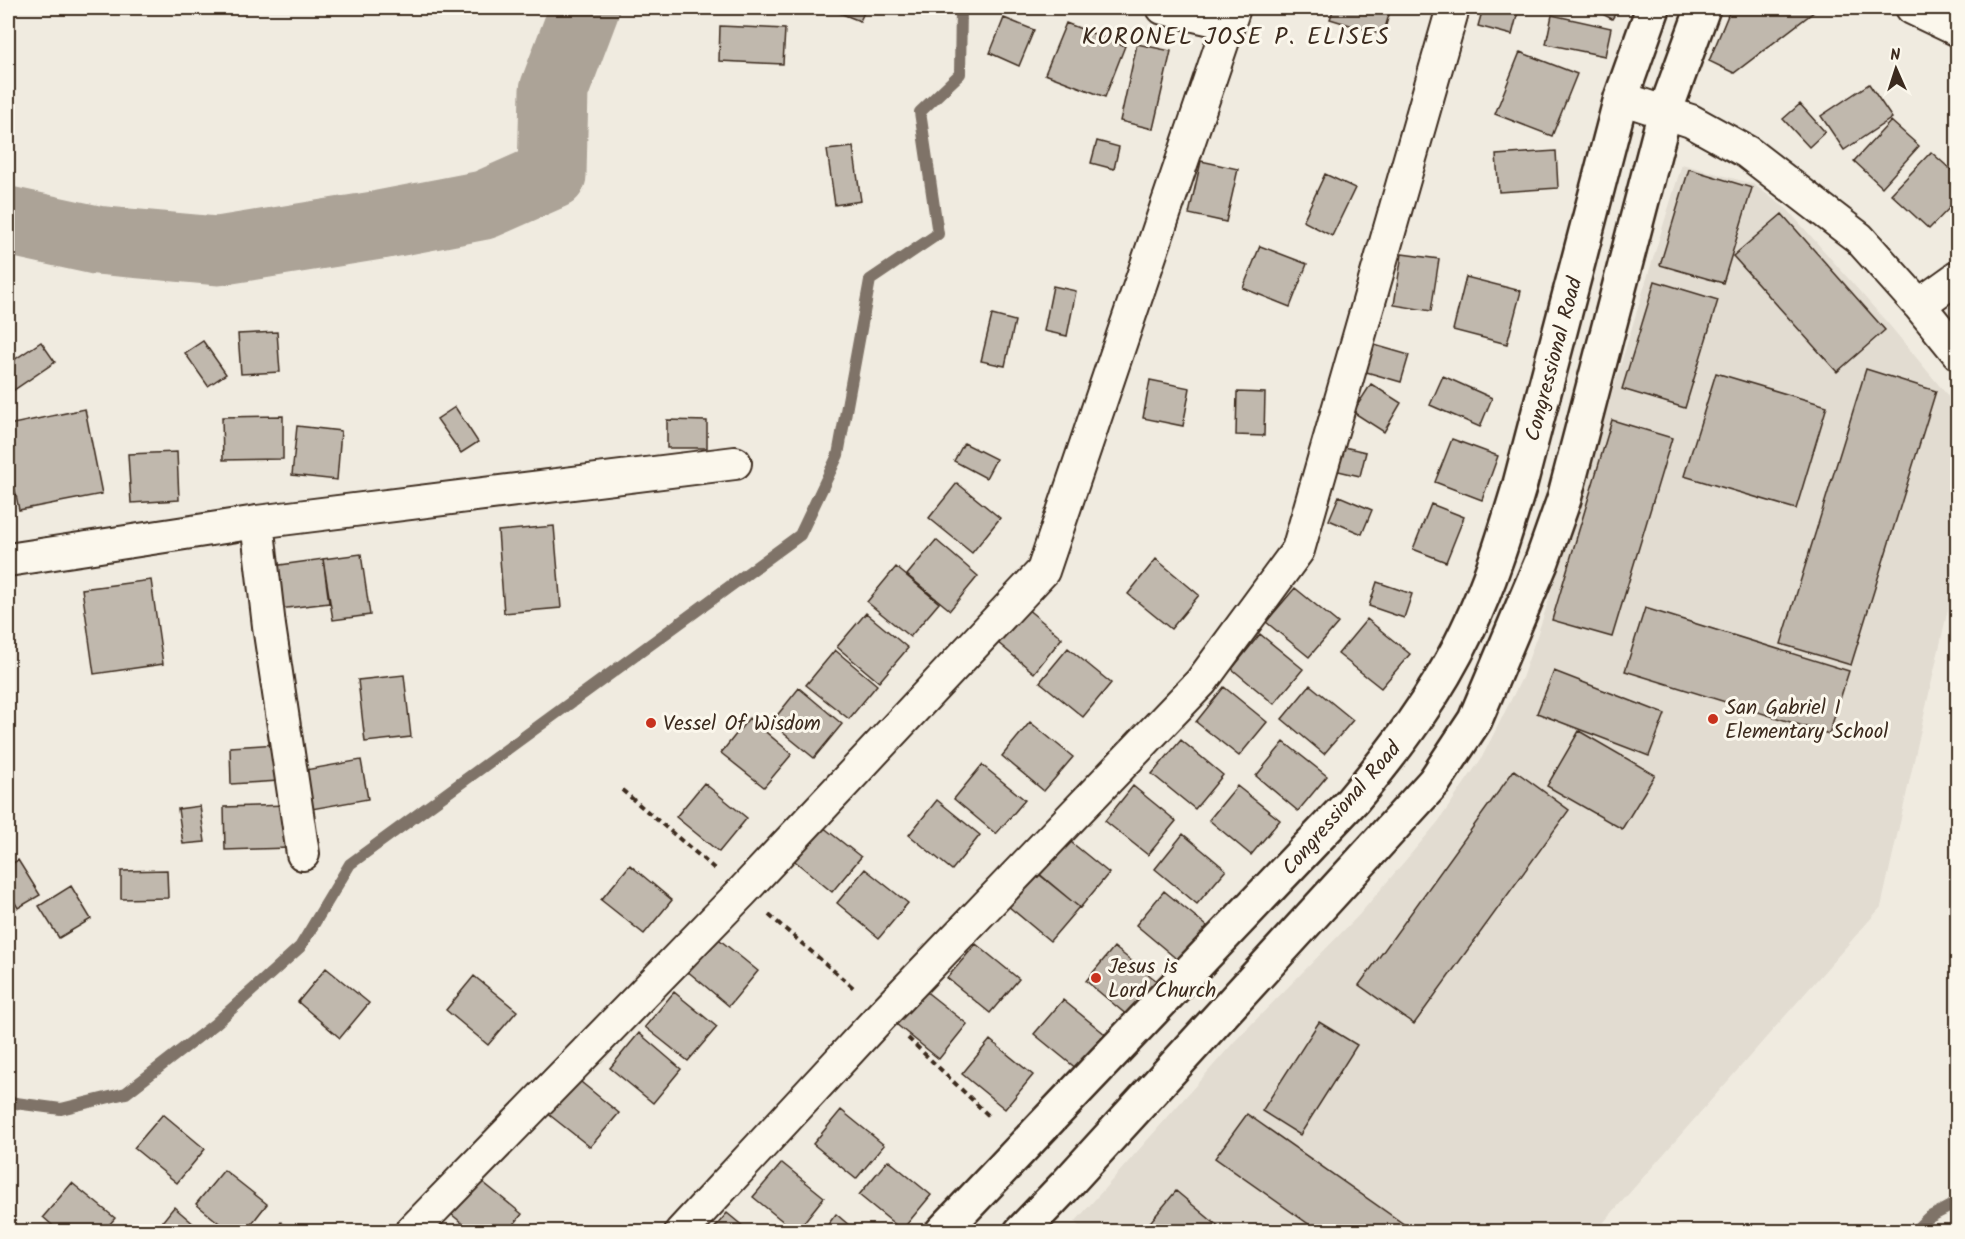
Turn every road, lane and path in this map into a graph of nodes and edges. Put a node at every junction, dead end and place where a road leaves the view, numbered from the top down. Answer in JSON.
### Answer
{"nodes":[{"id":1,"x":1163,"y":8,"type":"edge"},
{"id":2,"x":1453,"y":8,"type":"edge"},
{"id":3,"x":1653,"y":8,"type":"edge"},
{"id":4,"x":1703,"y":8,"type":"edge"},
{"id":5,"x":1912,"y":8,"type":"edge"},
{"id":6,"x":1232,"y":16,"type":"edge"},
{"id":7,"x":1958,"y":30,"type":"edge"},
{"id":8,"x":1621,"y":98,"type":"junction"},
{"id":9,"x":1665,"y":112,"type":"junction"},
{"id":10,"x":1958,"y":277,"type":"edge"},
{"id":11,"x":1919,"y":305,"type":"junction"},
{"id":12,"x":1958,"y":353,"type":"edge"},
{"id":13,"x":735,"y":463,"type":"dead end"},
{"id":14,"x":257,"y":522,"type":"junction"},
{"id":15,"x":8,"y":560,"type":"edge"},
{"id":16,"x":622,"y":790,"type":"dead end"},
{"id":17,"x":303,"y":854,"type":"dead end"},
{"id":18,"x":742,"y":892,"type":"junction"},
{"id":19,"x":883,"y":1014,"type":"junction"},
{"id":20,"x":989,"y":1116,"type":"dead end"},
{"id":21,"x":411,"y":1232,"type":"edge"},
{"id":22,"x":681,"y":1232,"type":"edge"},
{"id":23,"x":942,"y":1232,"type":"edge"},
{"id":24,"x":1021,"y":1232,"type":"edge"}],
"edges":[{"from":1,"to":6,"type":"street"},
{"from":2,"to":19,"type":"street"},
{"from":3,"to":8,"type":"main road","name":"Congressional Road"},
{"from":4,"to":9,"type":"main road"},
{"from":5,"to":7,"type":"street"},
{"from":6,"to":18,"type":"street"},
{"from":8,"to":9,"type":"street"},
{"from":8,"to":23,"type":"main road","name":"Congressional Road"},
{"from":9,"to":11,"type":"street"},
{"from":9,"to":24,"type":"main road"},
{"from":10,"to":11,"type":"street"},
{"from":11,"to":12,"type":"street"},
{"from":13,"to":14,"type":"street"},
{"from":14,"to":15,"type":"street"},
{"from":14,"to":17,"type":"street"},
{"from":16,"to":18,"type":"path"},
{"from":18,"to":19,"type":"path"},
{"from":18,"to":21,"type":"street"},
{"from":19,"to":20,"type":"path"},
{"from":19,"to":22,"type":"street"}]}
